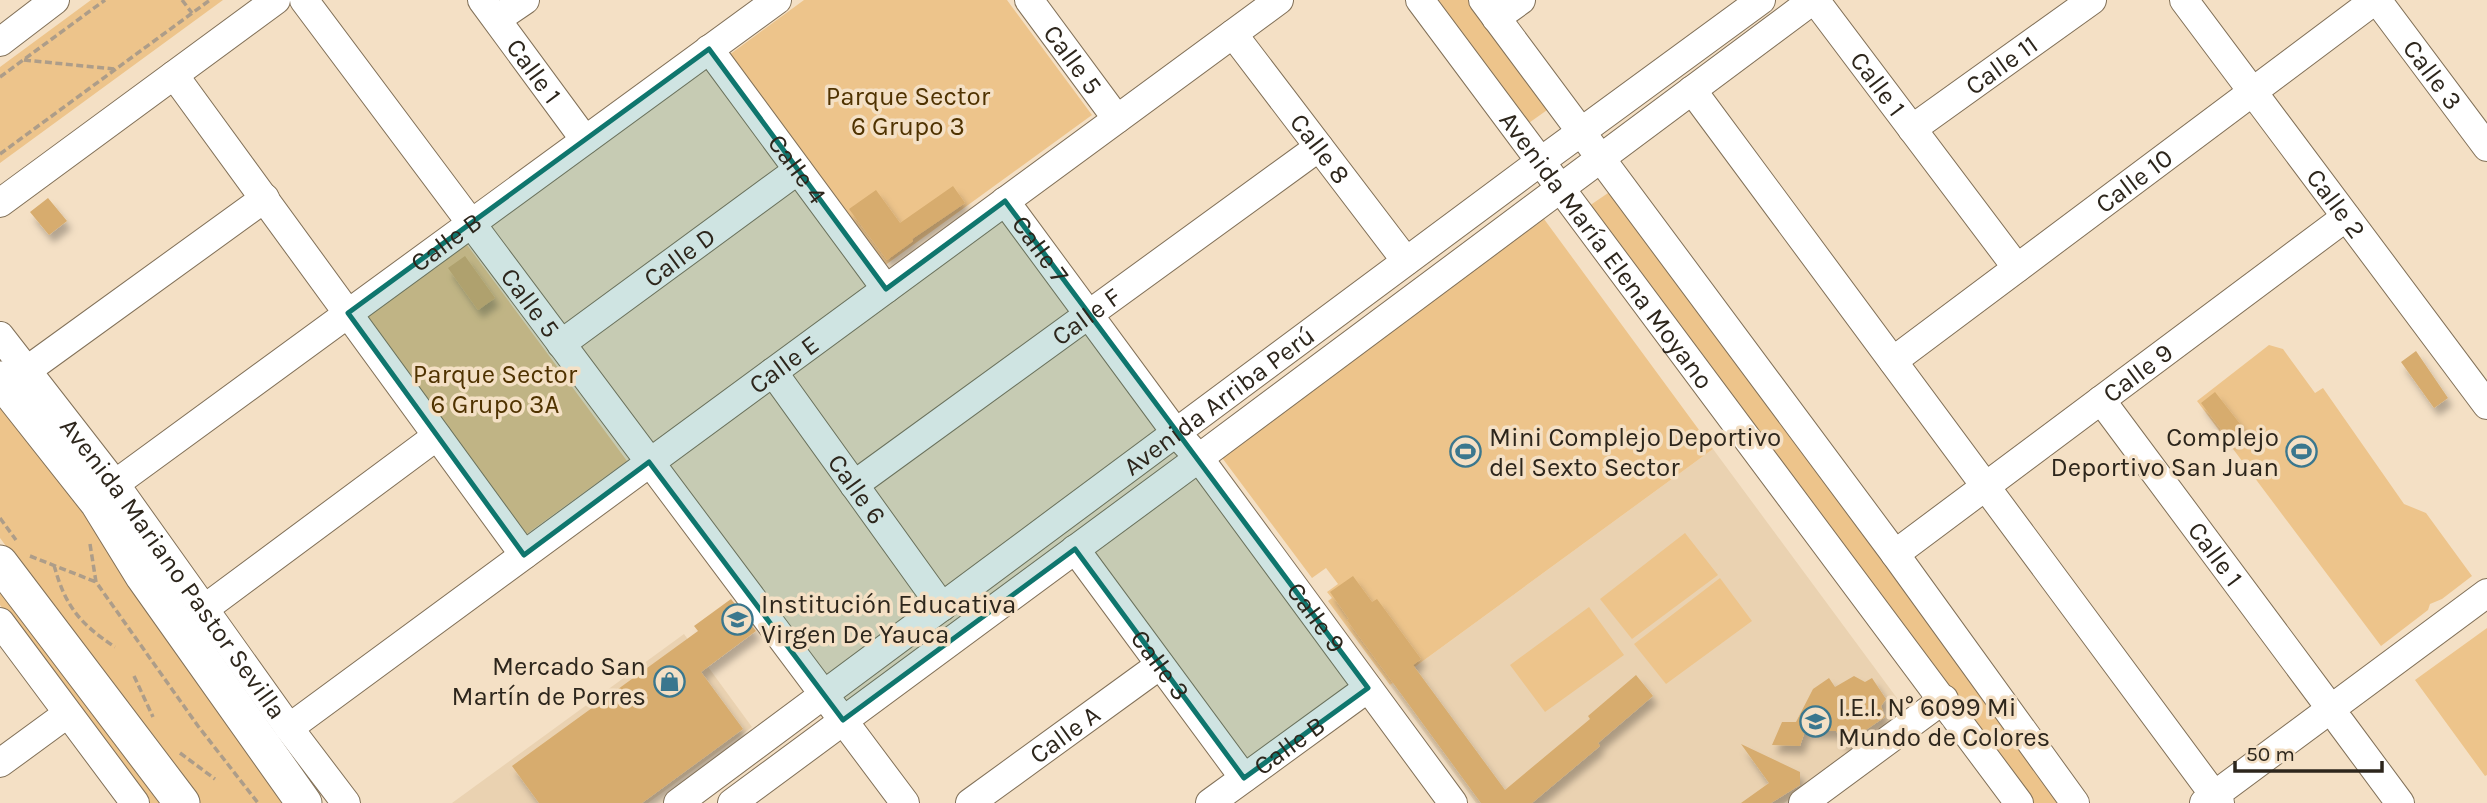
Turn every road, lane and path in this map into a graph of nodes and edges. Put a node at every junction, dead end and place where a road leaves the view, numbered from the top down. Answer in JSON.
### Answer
{"nodes":[{"id":1,"x":55,"y":0,"type":"edge"},
{"id":2,"x":105,"y":0,"type":"edge"},
{"id":3,"x":182,"y":0,"type":"edge"},
{"id":4,"x":210,"y":0,"type":"edge"},
{"id":5,"x":276,"y":0,"type":"edge"},
{"id":6,"x":304,"y":0,"type":"edge"},
{"id":7,"x":525,"y":0,"type":"edge"},
{"id":8,"x":777,"y":0,"type":"edge"},
{"id":9,"x":1029,"y":0,"type":"edge"},
{"id":10,"x":1279,"y":0,"type":"edge"},
{"id":11,"x":1420,"y":0,"type":"edge"},
{"id":12,"x":1521,"y":0,"type":"edge"},
{"id":13,"x":1762,"y":0,"type":"edge"},
{"id":14,"x":1814,"y":0,"type":"edge"},
{"id":15,"x":2092,"y":0,"type":"edge"},
{"id":16,"x":2184,"y":0,"type":"edge"},
{"id":17,"x":2376,"y":0,"type":"edge"},
{"id":18,"x":1490,"y":9,"type":"edge"},
{"id":19,"x":490,"y":10,"type":"edge"},
{"id":20,"x":192,"y":13,"type":"junction"},
{"id":21,"x":1233,"y":34,"type":"junction"},
{"id":22,"x":6,"y":50,"type":"edge"},
{"id":23,"x":709,"y":50,"type":"junction"},
{"id":24,"x":23,"y":60,"type":"junction"},
{"id":25,"x":116,"y":69,"type":"junction"},
{"id":26,"x":174,"y":75,"type":"junction"},
{"id":27,"x":0,"y":77,"type":"edge"},
{"id":28,"x":1692,"y":90,"type":"junction"},
{"id":29,"x":2253,"y":92,"type":"junction"},
{"id":30,"x":1117,"y":119,"type":"junction"},
{"id":31,"x":1912,"y":129,"type":"junction"},
{"id":32,"x":1582,"y":132,"type":"junction"},
{"id":33,"x":585,"y":140,"type":"junction"},
{"id":34,"x":1319,"y":147,"type":"junction"},
{"id":35,"x":2487,"y":147,"type":"edge"},
{"id":36,"x":0,"y":154,"type":"edge"},
{"id":37,"x":1600,"y":159,"type":"junction"},
{"id":38,"x":1541,"y":162,"type":"junction"},
{"id":39,"x":798,"y":170,"type":"junction"},
{"id":40,"x":1561,"y":187,"type":"junction"},
{"id":41,"x":265,"y":198,"type":"junction"},
{"id":42,"x":1005,"y":201,"type":"junction"},
{"id":43,"x":0,"y":203,"type":"edge"},
{"id":44,"x":2346,"y":217,"type":"junction"},
{"id":45,"x":471,"y":224,"type":"junction"},
{"id":46,"x":1406,"y":261,"type":"junction"},
{"id":47,"x":2017,"y":268,"type":"junction"},
{"id":48,"x":886,"y":289,"type":"junction"},
{"id":49,"x":348,"y":313,"type":"junction"},
{"id":50,"x":1088,"y":315,"type":"junction"},
{"id":51,"x":0,"y":336,"type":"edge"},
{"id":52,"x":561,"y":344,"type":"junction"},
{"id":53,"x":1893,"y":361,"type":"junction"},
{"id":54,"x":773,"y":372,"type":"junction"},
{"id":55,"x":13,"y":375,"type":"edge"},
{"id":56,"x":2101,"y":400,"type":"junction"},
{"id":57,"x":2486,"y":401,"type":"edge"},
{"id":58,"x":1176,"y":433,"type":"junction"},
{"id":59,"x":437,"y":436,"type":"junction"},
{"id":60,"x":1199,"y":458,"type":"junction"},
{"id":61,"x":649,"y":462,"type":"junction"},
{"id":62,"x":115,"y":484,"type":"junction"},
{"id":63,"x":854,"y":485,"type":"junction"},
{"id":64,"x":1986,"y":486,"type":"junction"},
{"id":65,"x":0,"y":518,"type":"edge"},
{"id":66,"x":1075,"y":549,"type":"junction"},
{"id":67,"x":15,"y":554,"type":"edge"},
{"id":68,"x":1895,"y":554,"type":"junction"},
{"id":69,"x":524,"y":555,"type":"junction"},
{"id":70,"x":54,"y":565,"type":"junction"},
{"id":71,"x":2487,"y":593,"type":"edge"},
{"id":72,"x":942,"y":607,"type":"junction"},
{"id":73,"x":204,"y":609,"type":"junction"},
{"id":74,"x":2487,"y":614,"type":"edge"},
{"id":75,"x":0,"y":622,"type":"edge"},
{"id":76,"x":115,"y":647,"type":"dead end"},
{"id":77,"x":1160,"y":665,"type":"junction"},
{"id":78,"x":134,"y":676,"type":"dead end"},
{"id":79,"x":1368,"y":688,"type":"junction"},
{"id":80,"x":1944,"y":699,"type":"junction"},
{"id":81,"x":833,"y":707,"type":"junction"},
{"id":82,"x":67,"y":714,"type":"junction"},
{"id":83,"x":2335,"y":716,"type":"junction"},
{"id":84,"x":159,"y":727,"type":"dead end"},
{"id":85,"x":289,"y":728,"type":"junction"},
{"id":86,"x":179,"y":752,"type":"dead end"},
{"id":87,"x":0,"y":763,"type":"edge"},
{"id":88,"x":1244,"y":778,"type":"junction"},
{"id":89,"x":215,"y":779,"type":"dead end"},
{"id":90,"x":1817,"y":799,"type":"edge"},
{"id":91,"x":2218,"y":801,"type":"edge"},
{"id":92,"x":135,"y":803,"type":"edge"},
{"id":93,"x":182,"y":803,"type":"edge"},
{"id":94,"x":258,"y":803,"type":"edge"},
{"id":95,"x":304,"y":803,"type":"edge"},
{"id":96,"x":346,"y":803,"type":"edge"},
{"id":97,"x":678,"y":803,"type":"edge"},
{"id":98,"x":732,"y":803,"type":"edge"},
{"id":99,"x":905,"y":803,"type":"edge"},
{"id":100,"x":970,"y":803,"type":"edge"},
{"id":101,"x":1210,"y":803,"type":"edge"},
{"id":102,"x":1453,"y":803,"type":"edge"},
{"id":103,"x":2019,"y":803,"type":"edge"},
{"id":104,"x":2075,"y":803,"type":"edge"},
{"id":105,"x":2400,"y":803,"type":"edge"}],
"edges":[{"from":1,"to":22,"type":"street"},
{"from":2,"to":24,"type":"path"},
{"from":3,"to":20,"type":"path"},
{"from":4,"to":20,"type":"path"},
{"from":5,"to":26,"type":"street"},
{"from":6,"to":45,"type":"street","name":"Calle 5"},
{"from":7,"to":19,"type":"street"},
{"from":8,"to":23,"type":"street","name":"Calle B"},
{"from":9,"to":30,"type":"street","name":"Calle 5"},
{"from":10,"to":21,"type":"street","name":"Calle E"},
{"from":11,"to":38,"type":"street","name":"Avenida María Elena Moyano"},
{"from":12,"to":18,"type":"street"},
{"from":13,"to":32,"type":"street","name":"Avenida Arriba Perú"},
{"from":14,"to":28,"type":"street","name":"Avenida Arriba Perú"},
{"from":14,"to":31,"type":"street","name":"Calle 1"},
{"from":15,"to":31,"type":"street","name":"Calle 11"},
{"from":16,"to":29,"type":"street","name":"Calle 2"},
{"from":17,"to":29,"type":"street","name":"Calle 10"},
{"from":17,"to":35,"type":"street","name":"Calle 3"},
{"from":18,"to":32,"type":"street","name":"Avenida María Elena Moyano"},
{"from":19,"to":33,"type":"street","name":"Calle 1"},
{"from":20,"to":25,"type":"path"},
{"from":21,"to":30,"type":"street","name":"Calle E"},
{"from":21,"to":34,"type":"street","name":"Calle 8"},
{"from":22,"to":24,"type":"path"},
{"from":23,"to":33,"type":"street","name":"Calle B"},
{"from":23,"to":39,"type":"street","name":"Calle 4"},
{"from":24,"to":25,"type":"path"},
{"from":24,"to":27,"type":"path"},
{"from":25,"to":36,"type":"path"},
{"from":26,"to":41,"type":"street"},
{"from":26,"to":43,"type":"street"},
{"from":28,"to":37,"type":"street","name":"Avenida Arriba Perú"},
{"from":28,"to":53,"type":"street"},
{"from":29,"to":44,"type":"street","name":"Calle 2"},
{"from":29,"to":47,"type":"street","name":"Calle 10"},
{"from":30,"to":42,"type":"street","name":"Calle E"},
{"from":31,"to":47,"type":"street","name":"Calle 1"},
{"from":32,"to":37,"type":"street","name":"Avenida María Elena Moyano"},
{"from":32,"to":38,"type":"street","name":"Avenida Arriba Perú"},
{"from":33,"to":45,"type":"street","name":"Calle B"},
{"from":34,"to":46,"type":"street","name":"Calle 8"},
{"from":34,"to":50,"type":"street","name":"Calle F"},
{"from":37,"to":40,"type":"street","name":"Avenida Arriba Perú"},
{"from":37,"to":68,"type":"street","name":"Avenida María Elena Moyano"},
{"from":38,"to":40,"type":"street","name":"Avenida María Elena Moyano"},
{"from":38,"to":46,"type":"street","name":"Avenida Arriba Perú"},
{"from":39,"to":48,"type":"street","name":"Calle 4"},
{"from":39,"to":52,"type":"street","name":"Calle D"},
{"from":40,"to":60,"type":"street","name":"Avenida Arriba Perú"},
{"from":40,"to":80,"type":"street","name":"Avenida María Elena Moyano"},
{"from":41,"to":49,"type":"street"},
{"from":41,"to":55,"type":"street"},
{"from":42,"to":48,"type":"street","name":"Calle E"},
{"from":42,"to":50,"type":"street","name":"Calle 7"},
{"from":44,"to":56,"type":"street","name":"Calle 9"},
{"from":44,"to":57,"type":"street","name":"Calle 2"},
{"from":45,"to":49,"type":"street","name":"Calle B"},
{"from":45,"to":52,"type":"street","name":"Calle 5"},
{"from":46,"to":58,"type":"street","name":"Avenida Arriba Perú"},
{"from":47,"to":53,"type":"street","name":"Calle 10"},
{"from":48,"to":54,"type":"street","name":"Calle E"},
{"from":49,"to":59,"type":"street"},
{"from":49,"to":62,"type":"street","name":"Calle B"},
{"from":50,"to":58,"type":"street","name":"Calle 7"},
{"from":50,"to":63,"type":"street","name":"Calle F"},
{"from":51,"to":55,"type":"street","name":"Avenida Mariano Pastor Sevilla"},
{"from":52,"to":61,"type":"street","name":"Calle 5"},
{"from":53,"to":64,"type":"street"},
{"from":54,"to":61,"type":"street","name":"Calle E"},
{"from":54,"to":63,"type":"street","name":"Calle 6"},
{"from":55,"to":62,"type":"street","name":"Avenida Mariano Pastor Sevilla"},
{"from":55,"to":95,"type":"main road","name":"Avenida Mariano Pastor Sevilla"},
{"from":56,"to":64,"type":"street","name":"Calle 9"},
{"from":56,"to":83,"type":"street","name":"Calle 1"},
{"from":58,"to":60,"type":"street","name":"Calle 9"},
{"from":58,"to":72,"type":"street","name":"Avenida Arriba Perú"},
{"from":59,"to":69,"type":"street"},
{"from":59,"to":73,"type":"street"},
{"from":60,"to":66,"type":"street","name":"Avenida Arriba Perú"},
{"from":60,"to":79,"type":"street","name":"Calle 9"},
{"from":61,"to":69,"type":"street","name":"Calle E"},
{"from":61,"to":81,"type":"street","name":"Calle 5"},
{"from":62,"to":73,"type":"street","name":"Avenida Mariano Pastor Sevilla"},
{"from":63,"to":72,"type":"street","name":"Calle 6"},
{"from":64,"to":68,"type":"street","name":"Calle 9"},
{"from":64,"to":91,"type":"street"},
{"from":65,"to":67,"type":"path"},
{"from":66,"to":77,"type":"street","name":"Calle 3"},
{"from":66,"to":81,"type":"street","name":"Avenida Arriba Perú"},
{"from":67,"to":70,"type":"path"},
{"from":67,"to":93,"type":"main road"},
{"from":68,"to":104,"type":"street","name":"Avenida María Elena Moyano"},
{"from":69,"to":85,"type":"street","name":"Calle E"},
{"from":70,"to":76,"type":"path"},
{"from":70,"to":94,"type":"path"},
{"from":71,"to":83,"type":"street"},
{"from":72,"to":81,"type":"street","name":"Avenida Arriba Perú"},
{"from":73,"to":85,"type":"street","name":"Avenida Mariano Pastor Sevilla"},
{"from":74,"to":83,"type":"street"},
{"from":75,"to":82,"type":"street"},
{"from":77,"to":88,"type":"street","name":"Calle 3"},
{"from":77,"to":100,"type":"street","name":"Calle A"},
{"from":78,"to":84,"type":"path"},
{"from":79,"to":88,"type":"street","name":"Calle B"},
{"from":79,"to":102,"type":"street","name":"Calle 9"},
{"from":80,"to":90,"type":"street"},
{"from":80,"to":103,"type":"street","name":"Avenida María Elena Moyano"},
{"from":81,"to":97,"type":"street","name":"Avenida Arriba Perú"},
{"from":81,"to":98,"type":"street","name":"Avenida Arriba Perú"},
{"from":81,"to":99,"type":"street"},
{"from":82,"to":87,"type":"street"},
{"from":82,"to":92,"type":"street"},
{"from":83,"to":91,"type":"street"},
{"from":83,"to":105,"type":"street","name":"Calle 1"},
{"from":85,"to":96,"type":"street","name":"Avenida Mariano Pastor Sevilla"},
{"from":86,"to":89,"type":"path"},
{"from":88,"to":101,"type":"street","name":"Calle B"}]}
